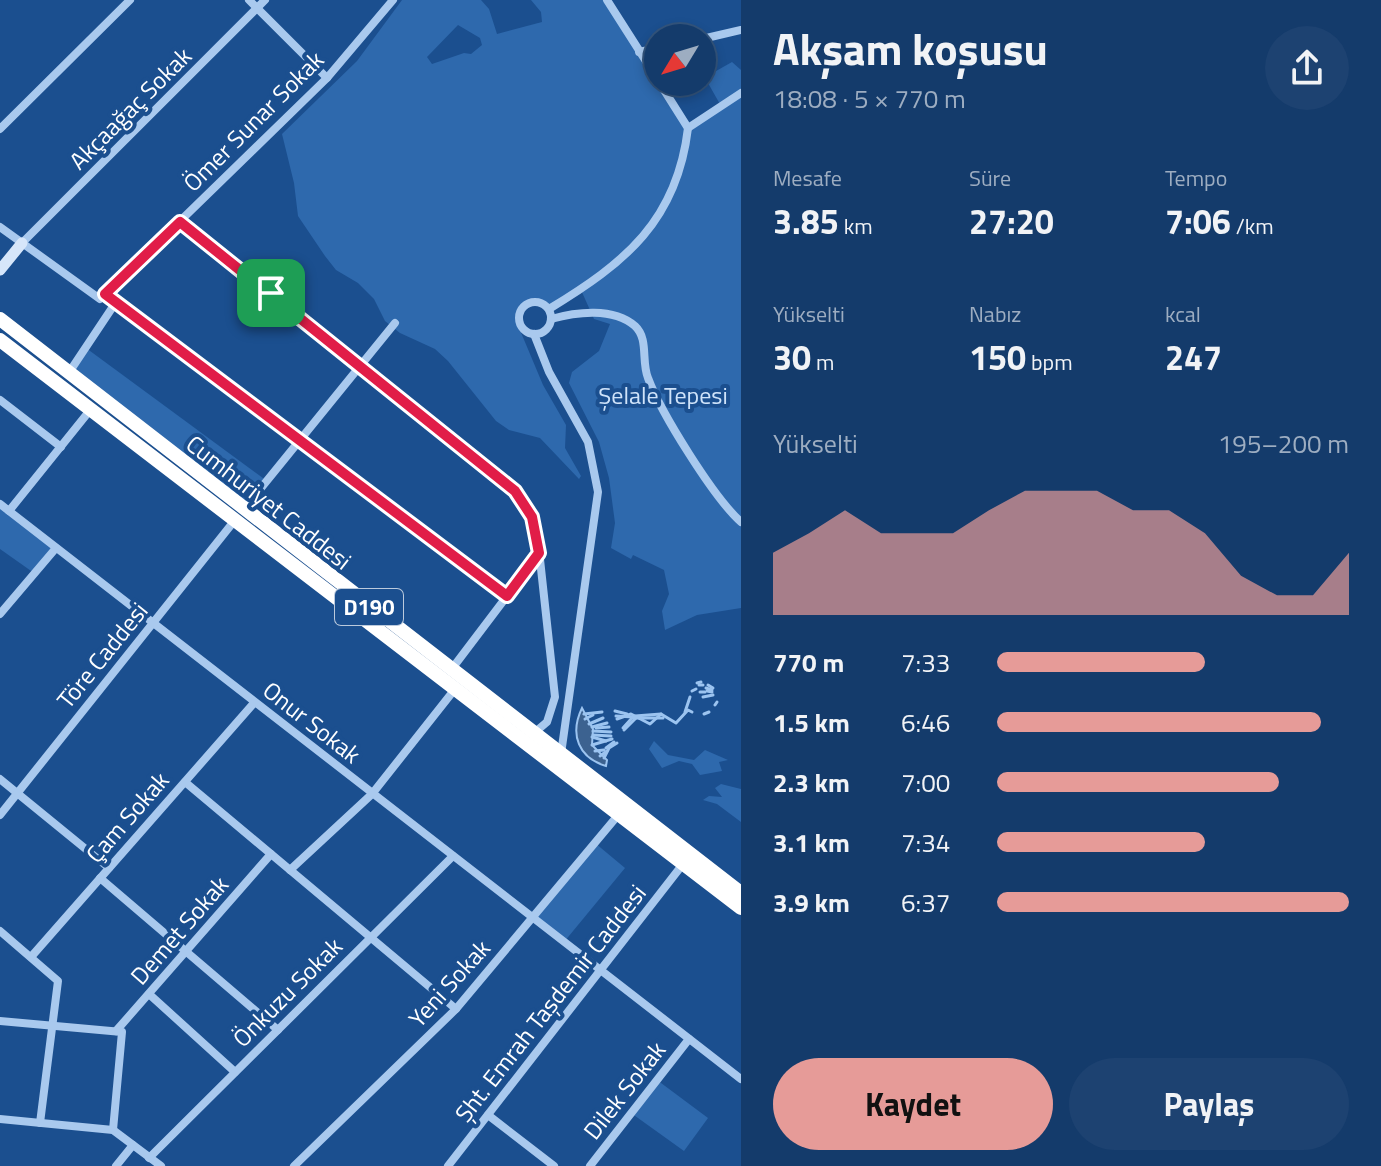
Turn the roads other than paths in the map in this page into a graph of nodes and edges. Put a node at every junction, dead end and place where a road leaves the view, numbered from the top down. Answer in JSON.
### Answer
{"nodes":[{"id":1,"x":130,"y":0,"type":"edge"},
{"id":2,"x":249,"y":0,"type":"edge"},
{"id":3,"x":393,"y":0,"type":"edge"},
{"id":4,"x":607,"y":0,"type":"edge"},
{"id":5,"x":262,"y":4,"type":"edge"},
{"id":6,"x":741,"y":30,"type":"edge"},
{"id":7,"x":716,"y":36,"type":"edge"},
{"id":8,"x":644,"y":51,"type":"edge"},
{"id":9,"x":639,"y":52,"type":"junction"},
{"id":10,"x":644,"y":60,"type":"edge"},
{"id":11,"x":327,"y":78,"type":"junction"},
{"id":12,"x":741,"y":93,"type":"edge"},
{"id":13,"x":668,"y":96,"type":"edge"},
{"id":14,"x":688,"y":128,"type":"junction"},
{"id":15,"x":0,"y":129,"type":"edge"},
{"id":16,"x":180,"y":222,"type":"junction"},
{"id":17,"x":0,"y":227,"type":"edge"},
{"id":18,"x":22,"y":243,"type":"junction"},
{"id":19,"x":0,"y":253,"type":"edge"},
{"id":20,"x":0,"y":260,"type":"edge"},
{"id":21,"x":0,"y":270,"type":"edge"},
{"id":22,"x":103,"y":297,"type":"junction"},
{"id":23,"x":116,"y":302,"type":"junction"},
{"id":24,"x":550,"y":314,"type":"junction"},
{"id":25,"x":1,"y":318,"type":"edge"},
{"id":26,"x":395,"y":323,"type":"dead end"},
{"id":27,"x":534,"y":334,"type":"junction"},
{"id":28,"x":0,"y":340,"type":"edge"},
{"id":29,"x":361,"y":364,"type":"junction"},
{"id":30,"x":68,"y":374,"type":"junction"},
{"id":31,"x":0,"y":400,"type":"edge"},
{"id":32,"x":92,"y":409,"type":"junction"},
{"id":33,"x":301,"y":438,"type":"junction"},
{"id":34,"x":61,"y":447,"type":"junction"},
{"id":35,"x":0,"y":504,"type":"edge"},
{"id":36,"x":9,"y":511,"type":"junction"},
{"id":37,"x":239,"y":515,"type":"junction"},
{"id":38,"x":741,"y":522,"type":"edge"},
{"id":39,"x":56,"y":548,"type":"junction"},
{"id":40,"x":539,"y":553,"type":"junction"},
{"id":41,"x":507,"y":596,"type":"junction"},
{"id":42,"x":0,"y":614,"type":"edge"},
{"id":43,"x":152,"y":624,"type":"junction"},
{"id":44,"x":451,"y":670,"type":"junction"},
{"id":45,"x":455,"y":689,"type":"junction"},
{"id":46,"x":254,"y":703,"type":"junction"},
{"id":47,"x":551,"y":714,"type":"junction"},
{"id":48,"x":567,"y":719,"type":"junction"},
{"id":49,"x":530,"y":738,"type":"junction"},
{"id":50,"x":558,"y":760,"type":"junction"},
{"id":51,"x":0,"y":779,"type":"edge"},
{"id":52,"x":185,"y":782,"type":"junction"},
{"id":53,"x":17,"y":793,"type":"junction"},
{"id":54,"x":372,"y":794,"type":"junction"},
{"id":55,"x":619,"y":814,"type":"junction"},
{"id":56,"x":0,"y":815,"type":"edge"},
{"id":57,"x":271,"y":854,"type":"junction"},
{"id":58,"x":453,"y":856,"type":"junction"},
{"id":59,"x":683,"y":864,"type":"junction"},
{"id":60,"x":109,"y":868,"type":"junction"},
{"id":61,"x":290,"y":870,"type":"junction"},
{"id":62,"x":100,"y":878,"type":"junction"},
{"id":63,"x":741,"y":893,"type":"edge"},
{"id":64,"x":741,"y":908,"type":"edge"},
{"id":65,"x":533,"y":918,"type":"junction"},
{"id":66,"x":0,"y":931,"type":"edge"},
{"id":67,"x":371,"y":937,"type":"junction"},
{"id":68,"x":186,"y":952,"type":"junction"},
{"id":69,"x":31,"y":957,"type":"junction"},
{"id":70,"x":600,"y":970,"type":"junction"},
{"id":71,"x":149,"y":994,"type":"junction"},
{"id":72,"x":456,"y":1009,"type":"junction"},
{"id":73,"x":0,"y":1021,"type":"edge"},
{"id":74,"x":53,"y":1026,"type":"junction"},
{"id":75,"x":278,"y":1030,"type":"junction"},
{"id":76,"x":116,"y":1031,"type":"junction"},
{"id":77,"x":689,"y":1039,"type":"junction"},
{"id":78,"x":235,"y":1072,"type":"junction"},
{"id":79,"x":741,"y":1079,"type":"edge"},
{"id":80,"x":488,"y":1115,"type":"junction"},
{"id":81,"x":0,"y":1119,"type":"edge"},
{"id":82,"x":40,"y":1123,"type":"junction"},
{"id":83,"x":113,"y":1130,"type":"junction"},
{"id":84,"x":133,"y":1145,"type":"junction"},
{"id":85,"x":149,"y":1158,"type":"junction"},
{"id":86,"x":116,"y":1166,"type":"edge"},
{"id":87,"x":161,"y":1166,"type":"edge"},
{"id":88,"x":294,"y":1166,"type":"edge"},
{"id":89,"x":448,"y":1166,"type":"edge"},
{"id":90,"x":554,"y":1166,"type":"edge"},
{"id":91,"x":590,"y":1166,"type":"edge"}],
"edges":[{"from":1,"to":15,"type":"street"},
{"from":2,"to":5,"type":"street"},
{"from":3,"to":11,"type":"street","name":"Ömer Sunar Sokak"},
{"from":4,"to":9,"type":"street"},
{"from":5,"to":11,"type":"street"},
{"from":5,"to":18,"type":"street","name":"Akçaağaç Sokak"},
{"from":6,"to":7,"type":"street"},
{"from":8,"to":9,"type":"street"},
{"from":9,"to":10,"type":"street"},
{"from":11,"to":16,"type":"street","name":"Ömer Sunar Sokak"},
{"from":12,"to":14,"type":"street"},
{"from":13,"to":14,"type":"street"},
{"from":14,"to":24,"type":"street"},
{"from":16,"to":22,"type":"street","name":"Ömer Sunar Sokak"},
{"from":16,"to":29,"type":"street"},
{"from":17,"to":18,"type":"street"},
{"from":18,"to":19,"type":"street"},
{"from":18,"to":20,"type":"street"},
{"from":18,"to":21,"type":"street"},
{"from":18,"to":22,"type":"street"},
{"from":22,"to":23,"type":"street"},
{"from":23,"to":30,"type":"street"},
{"from":23,"to":33,"type":"street"},
{"from":24,"to":27,"type":"street"},
{"from":24,"to":27,"type":"street"},
{"from":24,"to":38,"type":"street"},
{"from":25,"to":30,"type":"highway","name":"Cumhuriyet Caddesi","number":"D190"},
{"from":26,"to":29,"type":"street","name":"Töre Caddesi"},
{"from":27,"to":48,"type":"street"},
{"from":28,"to":32,"type":"highway","name":"Cumhuriyet Caddesi","number":"D190"},
{"from":29,"to":33,"type":"street","name":"Töre Caddesi"},
{"from":29,"to":40,"type":"street"},
{"from":30,"to":37,"type":"highway","name":"Cumhuriyet Caddesi","number":"D190"},
{"from":31,"to":34,"type":"street"},
{"from":32,"to":34,"type":"street"},
{"from":32,"to":37,"type":"highway","name":"Cumhuriyet Caddesi","number":"D190"},
{"from":33,"to":37,"type":"street","name":"Töre Caddesi"},
{"from":33,"to":41,"type":"street"},
{"from":34,"to":36,"type":"street"},
{"from":35,"to":36,"type":"street","name":"Onur Sokak"},
{"from":36,"to":39,"type":"street","name":"Onur Sokak"},
{"from":37,"to":43,"type":"street","name":"Töre Caddesi"},
{"from":37,"to":44,"type":"highway","name":"Cumhuriyet Caddesi","number":"D190"},
{"from":37,"to":45,"type":"highway","name":"Cumhuriyet Caddesi","number":"D190"},
{"from":39,"to":42,"type":"street"},
{"from":39,"to":43,"type":"street","name":"Onur Sokak"},
{"from":40,"to":41,"type":"street"},
{"from":40,"to":47,"type":"street"},
{"from":41,"to":44,"type":"street"},
{"from":43,"to":46,"type":"street","name":"Onur Sokak"},
{"from":43,"to":53,"type":"street","name":"Töre Caddesi"},
{"from":44,"to":49,"type":"highway","name":"Cumhuriyet Caddesi","number":"D190"},
{"from":45,"to":49,"type":"highway","name":"Cumhuriyet Caddesi","number":"D190"},
{"from":45,"to":54,"type":"street"},
{"from":46,"to":52,"type":"street","name":"Çam Sokak"},
{"from":46,"to":54,"type":"street","name":"Onur Sokak"},
{"from":47,"to":48,"type":"street"},
{"from":47,"to":49,"type":"street"},
{"from":48,"to":50,"type":"street"},
{"from":49,"to":50,"type":"highway","name":"Cumhuriyet Caddesi","number":"D190"},
{"from":50,"to":55,"type":"highway","name":"Cumhuriyet Caddesi","number":"D190"},
{"from":50,"to":63,"type":"highway","name":"Cumhuriyet Caddesi","number":"D190"},
{"from":51,"to":53,"type":"street"},
{"from":52,"to":57,"type":"street"},
{"from":52,"to":60,"type":"street","name":"Çam Sokak"},
{"from":53,"to":56,"type":"street","name":"Töre Caddesi"},
{"from":53,"to":60,"type":"street"},
{"from":54,"to":58,"type":"street","name":"Onur Sokak"},
{"from":54,"to":61,"type":"street"},
{"from":55,"to":59,"type":"highway","name":"Cumhuriyet Caddesi","number":"D190"},
{"from":55,"to":65,"type":"street","name":"Yeni Sokak"},
{"from":57,"to":61,"type":"street"},
{"from":57,"to":68,"type":"street","name":"Demet Sokak"},
{"from":58,"to":65,"type":"street","name":"Onur Sokak"},
{"from":58,"to":67,"type":"street","name":"Önkuzu Sokak"},
{"from":59,"to":64,"type":"highway","name":"Cumhuriyet Caddesi","number":"D190"},
{"from":59,"to":70,"type":"street","name":"Şht. Emrah Taşdemir Caddesi"},
{"from":60,"to":62,"type":"street","name":"Çam Sokak"},
{"from":61,"to":67,"type":"street"},
{"from":62,"to":68,"type":"street"},
{"from":62,"to":69,"type":"street","name":"Çam Sokak"},
{"from":65,"to":70,"type":"street","name":"Onur Sokak"},
{"from":65,"to":72,"type":"street","name":"Yeni Sokak"},
{"from":66,"to":69,"type":"street"},
{"from":67,"to":72,"type":"street"},
{"from":67,"to":75,"type":"street","name":"Önkuzu Sokak"},
{"from":68,"to":71,"type":"street","name":"Demet Sokak"},
{"from":68,"to":75,"type":"street"},
{"from":69,"to":74,"type":"street"},
{"from":70,"to":77,"type":"street","name":"Onur Sokak"},
{"from":70,"to":80,"type":"street","name":"Şht. Emrah Taşdemir Caddesi"},
{"from":71,"to":76,"type":"street","name":"Demet Sokak"},
{"from":71,"to":78,"type":"street"},
{"from":72,"to":88,"type":"street","name":"Yeni Sokak"},
{"from":73,"to":74,"type":"street"},
{"from":74,"to":76,"type":"street"},
{"from":74,"to":82,"type":"street"},
{"from":75,"to":78,"type":"street","name":"Önkuzu Sokak"},
{"from":76,"to":83,"type":"street"},
{"from":77,"to":79,"type":"street","name":"Onur Sokak"},
{"from":77,"to":91,"type":"street","name":"Dilek Sokak"},
{"from":78,"to":85,"type":"street","name":"Önkuzu Sokak"},
{"from":80,"to":89,"type":"street","name":"Şht. Emrah Taşdemir Caddesi"},
{"from":80,"to":90,"type":"street"},
{"from":81,"to":82,"type":"street"},
{"from":82,"to":83,"type":"street"},
{"from":83,"to":84,"type":"street"},
{"from":84,"to":85,"type":"street"},
{"from":84,"to":86,"type":"street"},
{"from":85,"to":87,"type":"street"}]}
